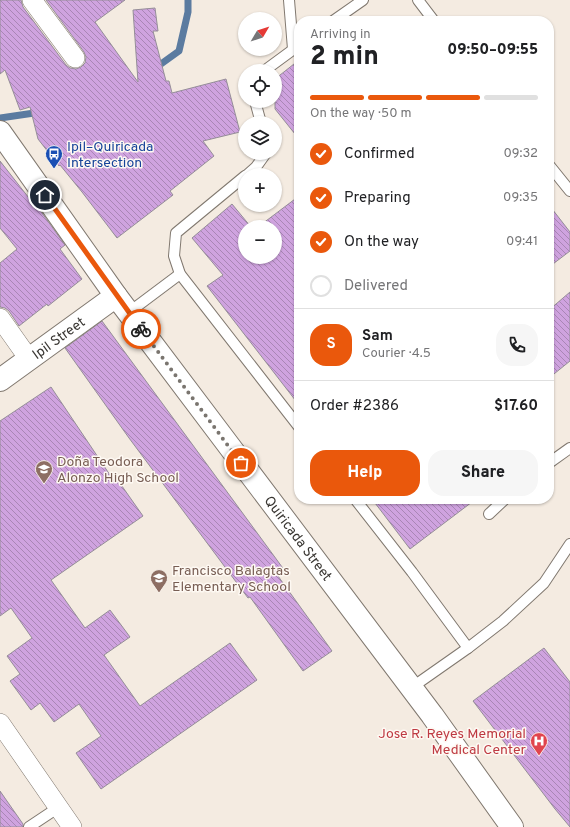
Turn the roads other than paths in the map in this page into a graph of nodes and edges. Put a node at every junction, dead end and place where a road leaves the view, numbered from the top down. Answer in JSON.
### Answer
{"nodes":[{"id":1,"x":32,"y":0,"type":"edge"},
{"id":2,"x":289,"y":0,"type":"edge"},
{"id":3,"x":363,"y":0,"type":"edge"},
{"id":4,"x":418,"y":0,"type":"edge"},
{"id":5,"x":340,"y":16,"type":"edge"},
{"id":6,"x":430,"y":16,"type":"edge"},
{"id":7,"x":294,"y":34,"type":"edge"},
{"id":8,"x":294,"y":48,"type":"edge"},
{"id":9,"x":75,"y":58,"type":"dead end"},
{"id":10,"x":273,"y":64,"type":"edge"},
{"id":11,"x":0,"y":132,"type":"edge"},
{"id":12,"x":261,"y":160,"type":"edge"},
{"id":13,"x":255,"y":168,"type":"edge"},
{"id":14,"x":554,"y":171,"type":"edge"},
{"id":15,"x":238,"y":183,"type":"edge"},
{"id":16,"x":570,"y":191,"type":"edge"},
{"id":17,"x":180,"y":274,"type":"junction"},
{"id":18,"x":122,"y":305,"type":"junction"},
{"id":19,"x":0,"y":318,"type":"edge"},
{"id":20,"x":29,"y":359,"type":"junction"},
{"id":21,"x":0,"y":380,"type":"edge"},
{"id":22,"x":294,"y":421,"type":"edge"},
{"id":23,"x":570,"y":448,"type":"edge"},
{"id":24,"x":554,"y":459,"type":"edge"},
{"id":25,"x":359,"y":504,"type":"edge"},
{"id":26,"x":500,"y":504,"type":"edge"},
{"id":27,"x":489,"y":514,"type":"dead end"},
{"id":28,"x":570,"y":544,"type":"edge"},
{"id":29,"x":468,"y":648,"type":"junction"},
{"id":30,"x":411,"y":688,"type":"junction"},
{"id":31,"x":0,"y":722,"type":"edge"},
{"id":32,"x":59,"y":807,"type":"junction"},
{"id":33,"x":29,"y":827,"type":"edge"},
{"id":34,"x":72,"y":827,"type":"edge"},
{"id":35,"x":512,"y":827,"type":"edge"}],
"edges":[{"from":1,"to":9,"type":"street"},
{"from":2,"to":7,"type":"lane"},
{"from":3,"to":5,"type":"lane"},
{"from":4,"to":6,"type":"lane"},
{"from":8,"to":10,"type":"lane"},
{"from":11,"to":18,"type":"street","name":"Quiricada Street"},
{"from":12,"to":13,"type":"lane"},
{"from":14,"to":16,"type":"lane"},
{"from":15,"to":17,"type":"lane"},
{"from":17,"to":18,"type":"lane"},
{"from":17,"to":22,"type":"lane"},
{"from":18,"to":20,"type":"street","name":"Ipil Street"},
{"from":18,"to":30,"type":"street","name":"Quiricada Street"},
{"from":19,"to":20,"type":"street"},
{"from":20,"to":21,"type":"street","name":"Ipil Street"},
{"from":23,"to":24,"type":"lane"},
{"from":25,"to":29,"type":"lane"},
{"from":26,"to":27,"type":"lane"},
{"from":28,"to":29,"type":"lane"},
{"from":29,"to":30,"type":"lane"},
{"from":30,"to":35,"type":"street","name":"Quiricada Street"},
{"from":31,"to":32,"type":"street"},
{"from":32,"to":33,"type":"lane"},
{"from":32,"to":34,"type":"street"}]}
